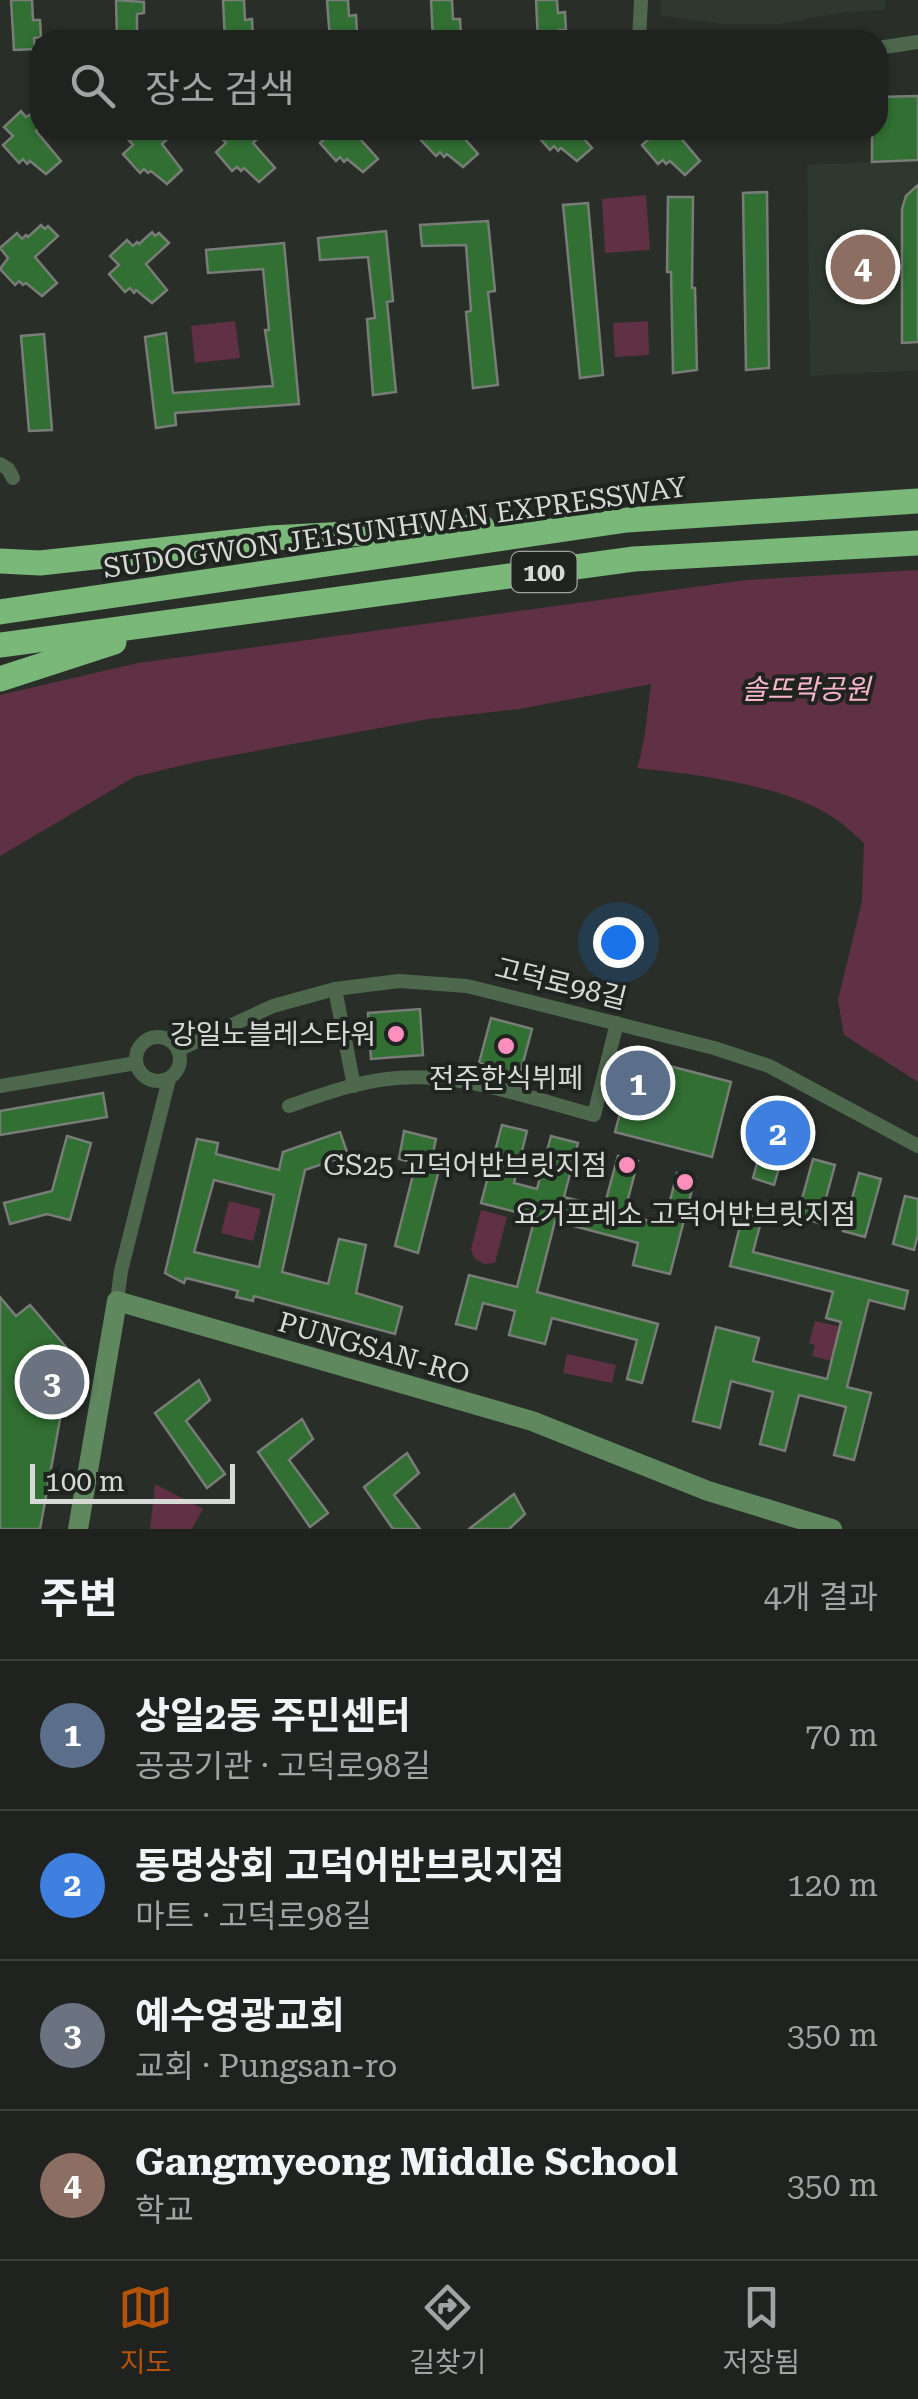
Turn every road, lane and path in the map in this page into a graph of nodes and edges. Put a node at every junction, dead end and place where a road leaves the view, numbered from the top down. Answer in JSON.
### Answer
{"nodes":[{"id":1,"x":641,"y":0,"type":"edge"},
{"id":2,"x":640,"y":30,"type":"edge"},
{"id":3,"x":918,"y":42,"type":"edge"},
{"id":4,"x":888,"y":46,"type":"edge"},
{"id":5,"x":0,"y":464,"type":"edge"},
{"id":6,"x":12,"y":478,"type":"dead end"},
{"id":7,"x":918,"y":501,"type":"edge"},
{"id":8,"x":626,"y":520,"type":"junction"},
{"id":9,"x":918,"y":543,"type":"edge"},
{"id":10,"x":0,"y":562,"type":"edge"},
{"id":11,"x":40,"y":563,"type":"junction"},
{"id":12,"x":0,"y":570,"type":"edge"},
{"id":13,"x":0,"y":612,"type":"edge"},
{"id":14,"x":172,"y":623,"type":"junction"},
{"id":15,"x":0,"y":645,"type":"edge"},
{"id":16,"x":0,"y":679,"type":"edge"},
{"id":17,"x":335,"y":988,"type":"junction"},
{"id":18,"x":617,"y":1023,"type":"junction"},
{"id":19,"x":178,"y":1050,"type":"junction"},
{"id":20,"x":136,"y":1063,"type":"junction"},
{"id":21,"x":169,"y":1079,"type":"junction"},
{"id":22,"x":0,"y":1086,"type":"edge"},
{"id":23,"x":354,"y":1086,"type":"junction"},
{"id":24,"x":289,"y":1106,"type":"dead end"},
{"id":25,"x":918,"y":1146,"type":"edge"},
{"id":26,"x":117,"y":1301,"type":"junction"},
{"id":27,"x":78,"y":1529,"type":"edge"},
{"id":28,"x":832,"y":1529,"type":"edge"}],
"edges":[{"from":1,"to":2,"type":"street"},
{"from":3,"to":4,"type":"street"},
{"from":5,"to":6,"type":"street"},
{"from":7,"to":8,"type":"highway","name":"SUDOGWON JE1SUNHWAN EXPRESSWAY","number":"100"},
{"from":8,"to":11,"type":"highway"},
{"from":8,"to":13,"type":"highway","name":"SUDOGWON JE1SUNHWAN EXPRESSWAY","number":"100"},
{"from":9,"to":14,"type":"highway","number":"100"},
{"from":10,"to":11,"type":"highway"},
{"from":11,"to":12,"type":"highway"},
{"from":14,"to":15,"type":"highway","number":"100"},
{"from":14,"to":16,"type":"highway"},
{"from":17,"to":18,"type":"street","name":"고덕로98길"},
{"from":17,"to":19,"type":"street","name":"고덕로98길"},
{"from":17,"to":23,"type":"street"},
{"from":18,"to":23,"type":"street"},
{"from":18,"to":25,"type":"street","name":"고덕로98길"},
{"from":19,"to":20,"type":"street"},
{"from":19,"to":21,"type":"street"},
{"from":20,"to":21,"type":"street"},
{"from":20,"to":22,"type":"street"},
{"from":21,"to":26,"type":"street"},
{"from":23,"to":24,"type":"street"},
{"from":26,"to":27,"type":"street"},
{"from":26,"to":28,"type":"street","name":"PUNGSAN-RO"}]}
